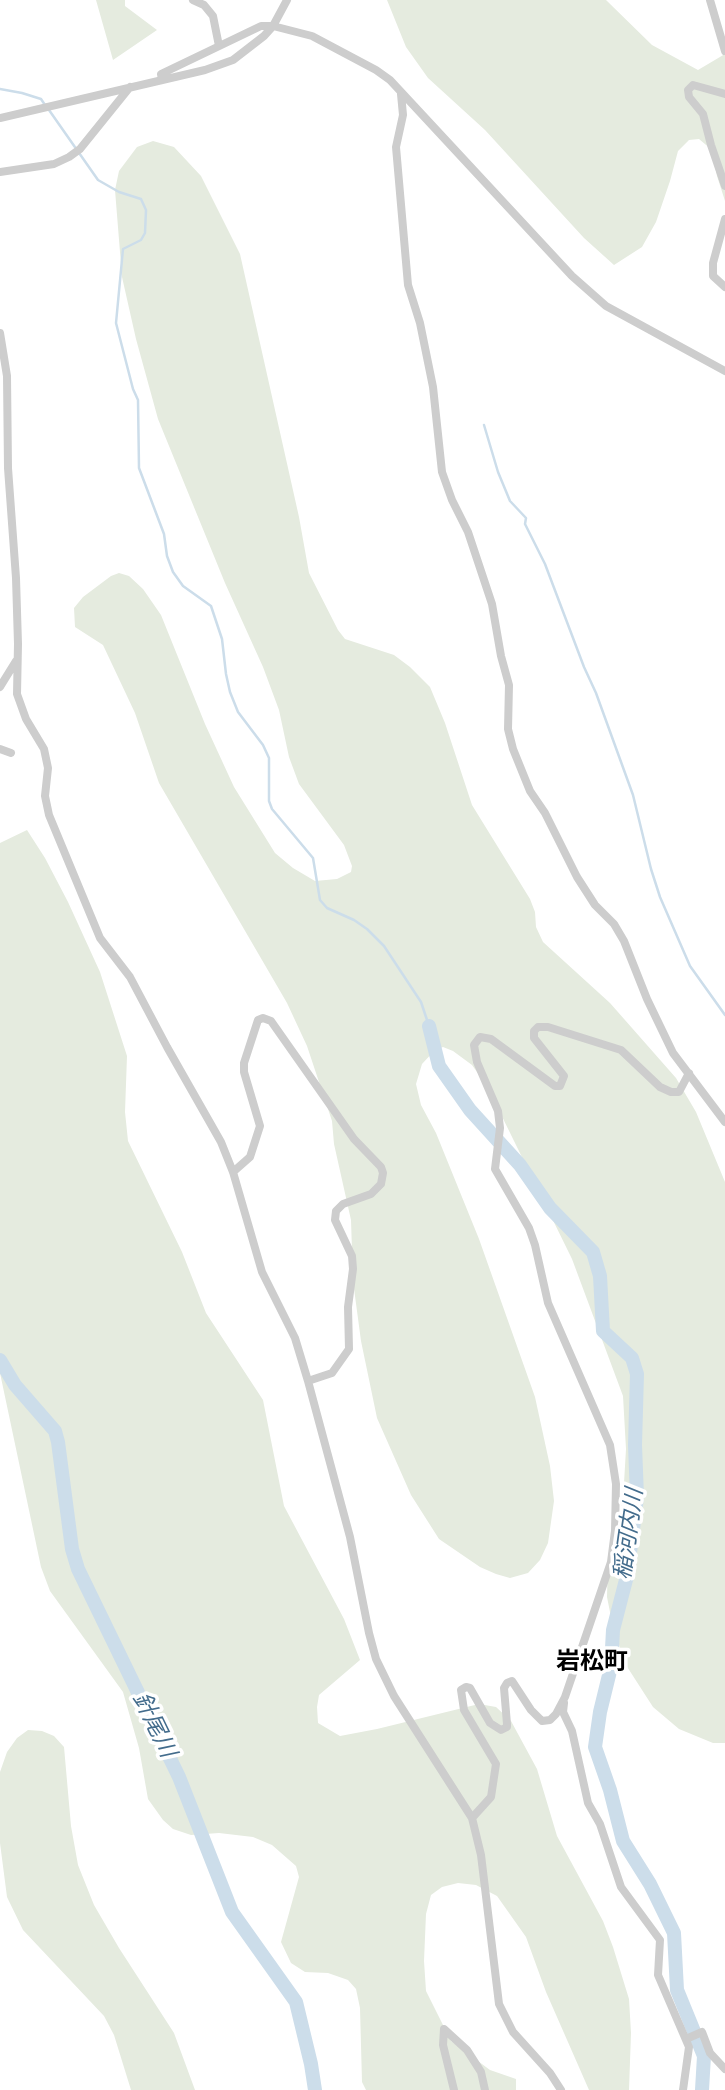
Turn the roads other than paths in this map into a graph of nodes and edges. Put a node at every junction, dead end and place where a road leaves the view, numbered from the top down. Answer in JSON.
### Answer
{"nodes":[{"id":1,"x":193,"y":0,"type":"edge"},
{"id":2,"x":287,"y":0,"type":"edge"},
{"id":3,"x":710,"y":0,"type":"edge"},
{"id":4,"x":273,"y":26,"type":"junction"},
{"id":5,"x":219,"y":46,"type":"junction"},
{"id":6,"x":725,"y":51,"type":"edge"},
{"id":7,"x":162,"y":80,"type":"junction"},
{"id":8,"x":130,"y":87,"type":"junction"},
{"id":9,"x":401,"y":93,"type":"junction"},
{"id":10,"x":725,"y":94,"type":"edge"},
{"id":11,"x":0,"y":118,"type":"edge"},
{"id":12,"x":0,"y":172,"type":"edge"},
{"id":13,"x":725,"y":186,"type":"edge"},
{"id":14,"x":725,"y":219,"type":"edge"},
{"id":15,"x":725,"y":286,"type":"edge"},
{"id":16,"x":0,"y":333,"type":"edge"},
{"id":17,"x":725,"y":371,"type":"edge"},
{"id":18,"x":4,"y":441,"type":"edge"},
{"id":19,"x":17,"y":659,"type":"junction"},
{"id":20,"x":0,"y":687,"type":"edge"},
{"id":21,"x":0,"y":749,"type":"edge"},
{"id":22,"x":11,"y":753,"type":"dead end"},
{"id":23,"x":689,"y":1073,"type":"junction"},
{"id":24,"x":725,"y":1122,"type":"edge"},
{"id":25,"x":233,"y":1172,"type":"junction"},
{"id":26,"x":308,"y":1381,"type":"junction"},
{"id":27,"x":565,"y":1697,"type":"junction"},
{"id":28,"x":472,"y":1818,"type":"junction"},
{"id":29,"x":687,"y":2037,"type":"junction"},
{"id":30,"x":725,"y":2069,"type":"edge"},
{"id":31,"x":454,"y":2090,"type":"edge"},
{"id":32,"x":485,"y":2090,"type":"edge"},
{"id":33,"x":561,"y":2090,"type":"edge"},
{"id":34,"x":683,"y":2090,"type":"edge"}],
"edges":[{"from":1,"to":5,"type":"street"},
{"from":2,"to":4,"type":"street"},
{"from":3,"to":6,"type":"street"},
{"from":4,"to":5,"type":"street"},
{"from":4,"to":7,"type":"street"},
{"from":4,"to":9,"type":"street"},
{"from":5,"to":7,"type":"street"},
{"from":7,"to":8,"type":"street"},
{"from":8,"to":11,"type":"street"},
{"from":8,"to":12,"type":"street"},
{"from":9,"to":17,"type":"street"},
{"from":9,"to":23,"type":"street"},
{"from":10,"to":13,"type":"street"},
{"from":14,"to":15,"type":"street"},
{"from":16,"to":18,"type":"street"},
{"from":18,"to":19,"type":"street"},
{"from":19,"to":20,"type":"street"},
{"from":19,"to":25,"type":"street"},
{"from":21,"to":22,"type":"street"},
{"from":23,"to":24,"type":"street"},
{"from":23,"to":27,"type":"street"},
{"from":25,"to":26,"type":"street"},
{"from":25,"to":26,"type":"street"},
{"from":26,"to":28,"type":"street"},
{"from":27,"to":28,"type":"street"},
{"from":27,"to":29,"type":"street"},
{"from":28,"to":33,"type":"street"},
{"from":29,"to":30,"type":"street"},
{"from":29,"to":34,"type":"street"},
{"from":31,"to":32,"type":"street"}]}
